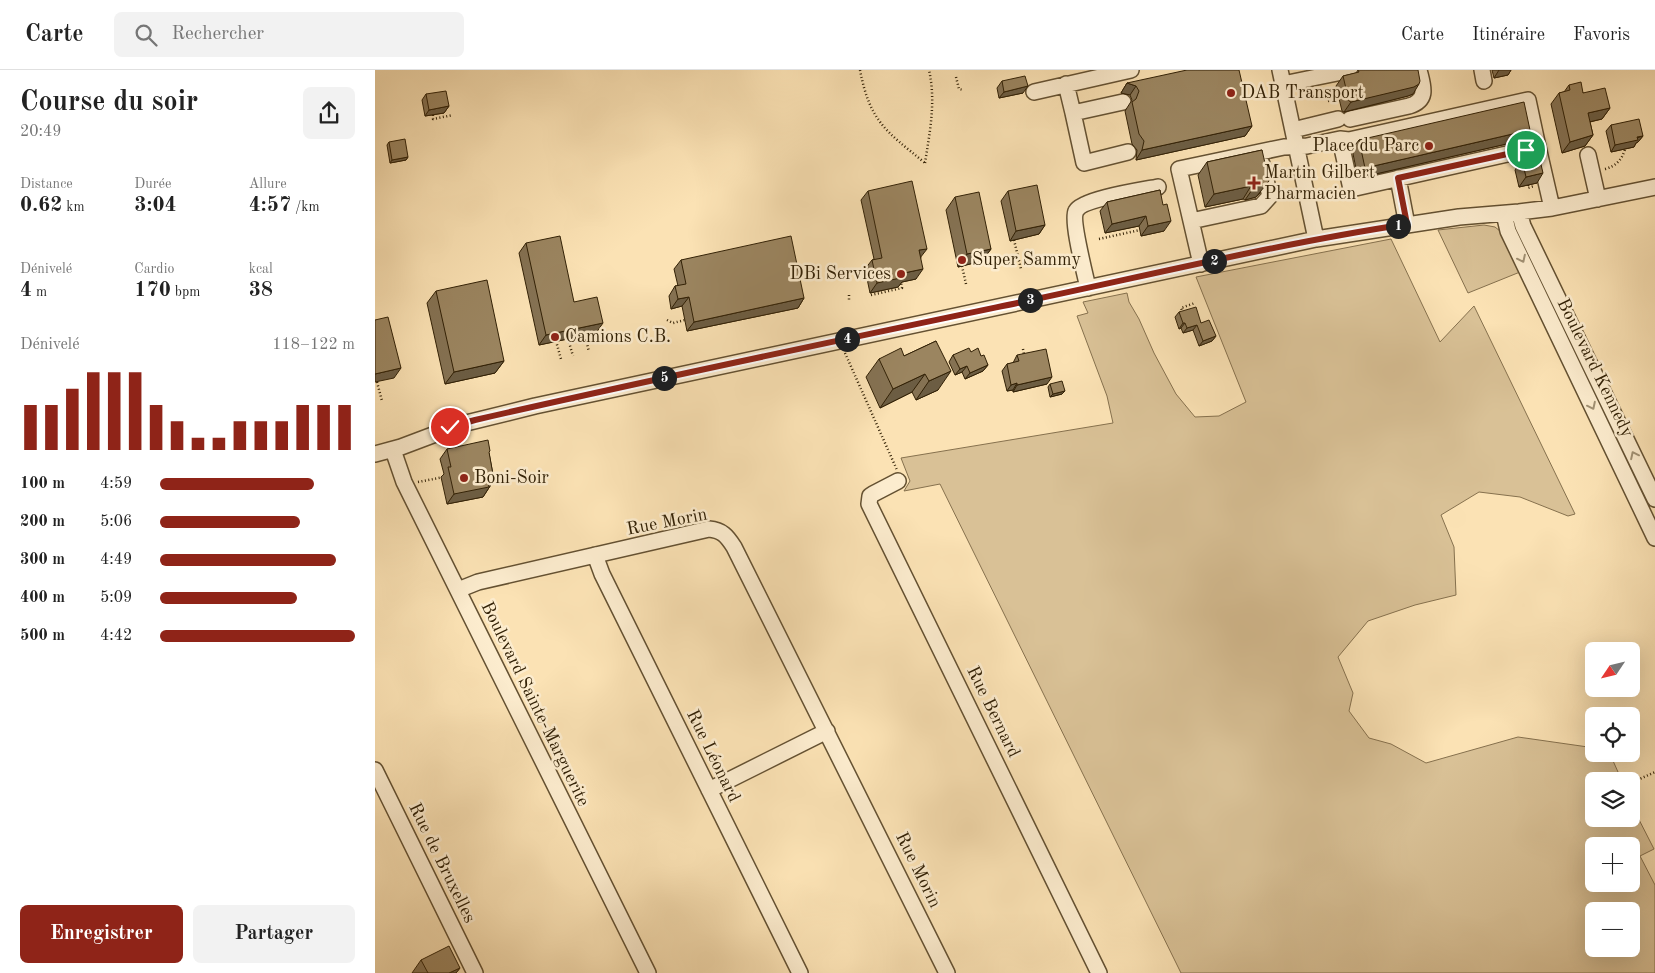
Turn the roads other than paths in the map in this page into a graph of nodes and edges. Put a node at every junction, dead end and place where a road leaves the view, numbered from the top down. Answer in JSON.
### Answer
{"nodes":[{"id":1,"x":1131,"y":70,"type":"edge"},
{"id":2,"x":1352,"y":70,"type":"edge"},
{"id":3,"x":1416,"y":72,"type":"edge"},
{"id":4,"x":1282,"y":77,"type":"edge"},
{"id":5,"x":1066,"y":84,"type":"junction"},
{"id":6,"x":1034,"y":92,"type":"dead end"},
{"id":7,"x":1123,"y":102,"type":"dead end"},
{"id":8,"x":1073,"y":113,"type":"junction"},
{"id":9,"x":1293,"y":130,"type":"junction"},
{"id":10,"x":1339,"y":139,"type":"junction"},
{"id":11,"x":1297,"y":146,"type":"junction"},
{"id":12,"x":1538,"y":147,"type":"junction"},
{"id":13,"x":1128,"y":152,"type":"dead end"},
{"id":14,"x":1260,"y":152,"type":"junction"},
{"id":15,"x":1588,"y":155,"type":"dead end"},
{"id":16,"x":1398,"y":178,"type":"junction"},
{"id":17,"x":1157,"y":187,"type":"dead end"},
{"id":18,"x":1655,"y":187,"type":"edge"},
{"id":19,"x":1598,"y":199,"type":"junction"},
{"id":20,"x":1552,"y":208,"type":"junction"},
{"id":21,"x":1512,"y":213,"type":"junction"},
{"id":22,"x":1191,"y":221,"type":"junction"},
{"id":23,"x":1407,"y":224,"type":"junction"},
{"id":24,"x":1316,"y":239,"type":"junction"},
{"id":25,"x":1201,"y":264,"type":"junction"},
{"id":26,"x":1088,"y":288,"type":"junction"},
{"id":27,"x":1593,"y":370,"type":"junction"},
{"id":28,"x":1578,"y":377,"type":"junction"},
{"id":29,"x":393,"y":450,"type":"junction"},
{"id":30,"x":375,"y":454,"type":"edge"},
{"id":31,"x":898,"y":481,"type":"road end"},
{"id":32,"x":1655,"y":499,"type":"edge"},
{"id":33,"x":1654,"y":534,"type":"edge"},
{"id":34,"x":595,"y":555,"type":"junction"},
{"id":35,"x":458,"y":590,"type":"junction"},
{"id":36,"x":827,"y":731,"type":"junction"},
{"id":37,"x":375,"y":770,"type":"edge"},
{"id":38,"x":709,"y":790,"type":"junction"},
{"id":39,"x":475,"y":973,"type":"edge"},
{"id":40,"x":647,"y":973,"type":"edge"},
{"id":41,"x":800,"y":973,"type":"edge"},
{"id":42,"x":947,"y":973,"type":"edge"},
{"id":43,"x":1099,"y":973,"type":"edge"}],
"edges":[{"from":1,"to":5,"type":"street"},
{"from":2,"to":4,"type":"street"},
{"from":3,"to":9,"type":"street"},
{"from":4,"to":9,"type":"street"},
{"from":5,"to":6,"type":"street"},
{"from":5,"to":8,"type":"street"},
{"from":7,"to":8,"type":"street"},
{"from":8,"to":13,"type":"street"},
{"from":9,"to":11,"type":"street"},
{"from":10,"to":11,"type":"street"},
{"from":10,"to":12,"type":"street"},
{"from":10,"to":16,"type":"street"},
{"from":11,"to":14,"type":"street"},
{"from":11,"to":24,"type":"street"},
{"from":12,"to":16,"type":"street"},
{"from":12,"to":20,"type":"street"},
{"from":14,"to":22,"type":"street"},
{"from":14,"to":22,"type":"street"},
{"from":15,"to":19,"type":"street"},
{"from":16,"to":23,"type":"street"},
{"from":17,"to":26,"type":"street"},
{"from":18,"to":19,"type":"street"},
{"from":19,"to":20,"type":"street"},
{"from":20,"to":21,"type":"street"},
{"from":21,"to":23,"type":"street"},
{"from":21,"to":27,"type":"street","name":"Boulevard Kennedy"},
{"from":21,"to":28,"type":"street","name":"Boulevard Kennedy","one_way":true},
{"from":22,"to":25,"type":"street"},
{"from":23,"to":24,"type":"street"},
{"from":24,"to":25,"type":"street"},
{"from":25,"to":26,"type":"street"},
{"from":26,"to":29,"type":"street"},
{"from":27,"to":28,"type":"street"},
{"from":32,"to":27,"type":"street","name":"Boulevard Kennedy","one_way":true},
{"from":28,"to":33,"type":"street","name":"Boulevard Kennedy","one_way":true},
{"from":29,"to":30,"type":"street"},
{"from":29,"to":35,"type":"street","name":"Boulevard Sainte-Marguerite"},
{"from":31,"to":43,"type":"street","name":"Rue Bernard"},
{"from":34,"to":35,"type":"street","name":"Rue Morin"},
{"from":34,"to":36,"type":"street","name":"Rue Morin"},
{"from":34,"to":38,"type":"street","name":"Rue Léonard"},
{"from":35,"to":40,"type":"street","name":"Boulevard Sainte-Marguerite"},
{"from":36,"to":38,"type":"street"},
{"from":36,"to":42,"type":"street","name":"Rue Morin"},
{"from":37,"to":39,"type":"street","name":"Rue de Bruxelles"},
{"from":38,"to":41,"type":"street","name":"Rue Léonard"}]}
